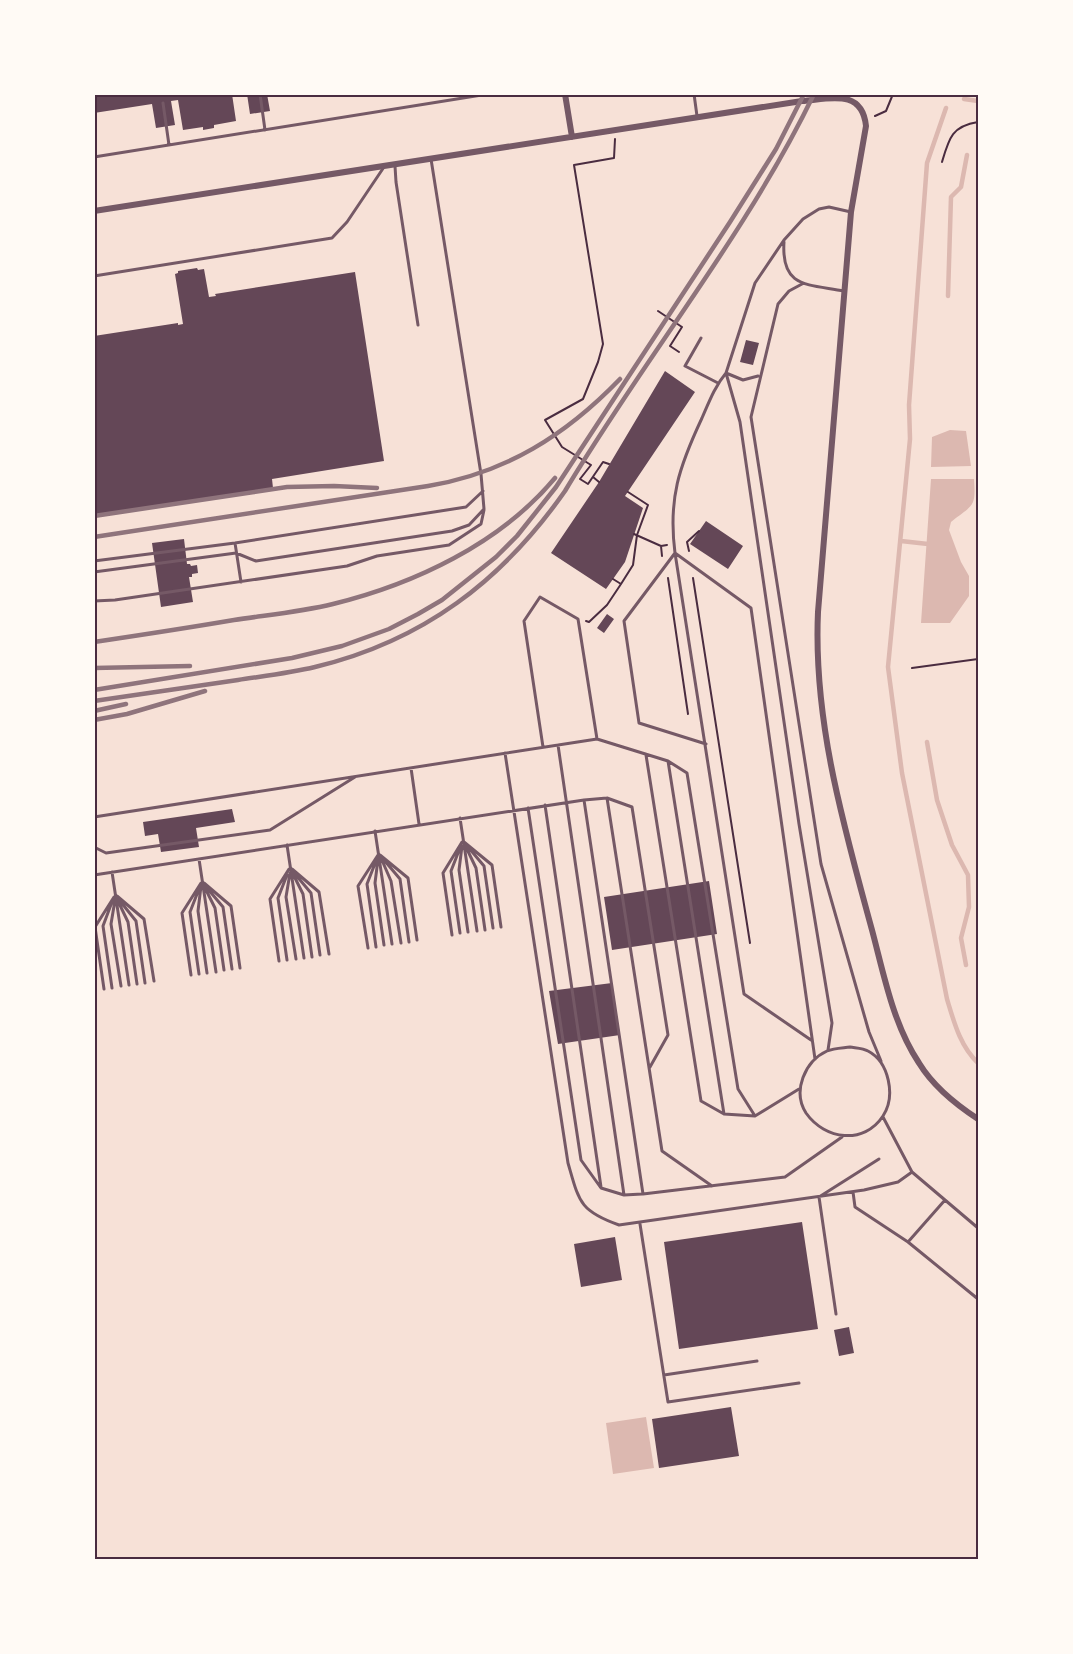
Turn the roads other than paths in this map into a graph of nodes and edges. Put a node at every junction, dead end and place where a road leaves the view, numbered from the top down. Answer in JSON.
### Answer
{"nodes":[{"id":1,"x":260,"y":94,"type":"edge"},
{"id":2,"x":488,"y":94,"type":"edge"},
{"id":3,"x":565,"y":94,"type":"edge"},
{"id":4,"x":694,"y":94,"type":"edge"},
{"id":5,"x":163,"y":103,"type":"dead end"},
{"id":6,"x":697,"y":118,"type":"junction"},
{"id":7,"x":265,"y":130,"type":"junction"},
{"id":8,"x":572,"y":137,"type":"junction"},
{"id":9,"x":169,"y":145,"type":"junction"},
{"id":10,"x":94,"y":157,"type":"edge"},
{"id":11,"x":431,"y":158,"type":"junction"},
{"id":12,"x":395,"y":164,"type":"junction"},
{"id":13,"x":385,"y":165,"type":"junction"},
{"id":14,"x":94,"y":210,"type":"edge"},
{"id":15,"x":851,"y":212,"type":"junction"},
{"id":16,"x":784,"y":240,"type":"junction"},
{"id":17,"x":94,"y":276,"type":"edge"},
{"id":18,"x":802,"y":284,"type":"junction"},
{"id":19,"x":844,"y":291,"type":"junction"},
{"id":20,"x":418,"y":325,"type":"dead end"},
{"id":21,"x":701,"y":338,"type":"dead end"},
{"id":22,"x":726,"y":373,"type":"junction"},
{"id":23,"x":759,"y":376,"type":"junction"},
{"id":24,"x":718,"y":383,"type":"junction"},
{"id":25,"x":483,"y":490,"type":"junction"},
{"id":26,"x":484,"y":509,"type":"junction"},
{"id":27,"x":235,"y":543,"type":"junction"},
{"id":28,"x":236,"y":553,"type":"junction"},
{"id":29,"x":675,"y":553,"type":"junction"},
{"id":30,"x":94,"y":561,"type":"edge"},
{"id":31,"x":94,"y":572,"type":"edge"},
{"id":32,"x":241,"y":583,"type":"junction"},
{"id":33,"x":94,"y":601,"type":"edge"},
{"id":34,"x":597,"y":739,"type":"junction"},
{"id":35,"x":706,"y":744,"type":"junction"},
{"id":36,"x":558,"y":745,"type":"junction"},
{"id":37,"x":543,"y":747,"type":"junction"},
{"id":38,"x":505,"y":753,"type":"junction"},
{"id":39,"x":646,"y":755,"type":"junction"},
{"id":40,"x":668,"y":761,"type":"junction"},
{"id":41,"x":411,"y":768,"type":"junction"},
{"id":42,"x":357,"y":776,"type":"junction"},
{"id":43,"x":607,"y":798,"type":"junction"},
{"id":44,"x":584,"y":800,"type":"junction"},
{"id":45,"x":566,"y":802,"type":"junction"},
{"id":46,"x":545,"y":805,"type":"junction"},
{"id":47,"x":528,"y":808,"type":"junction"},
{"id":48,"x":513,"y":810,"type":"junction"},
{"id":49,"x":94,"y":818,"type":"edge"},
{"id":50,"x":460,"y":818,"type":"junction"},
{"id":51,"x":419,"y":824,"type":"junction"},
{"id":52,"x":375,"y":831,"type":"junction"},
{"id":53,"x":463,"y":841,"type":"junction"},
{"id":54,"x":287,"y":845,"type":"junction"},
{"id":55,"x":94,"y":847,"type":"edge"},
{"id":56,"x":379,"y":854,"type":"junction"},
{"id":57,"x":199,"y":859,"type":"junction"},
{"id":58,"x":290,"y":868,"type":"junction"},
{"id":59,"x":112,"y":872,"type":"junction"},
{"id":60,"x":94,"y":875,"type":"edge"},
{"id":61,"x":202,"y":882,"type":"junction"},
{"id":62,"x":115,"y":895,"type":"junction"},
{"id":63,"x":501,"y":927,"type":"dead end"},
{"id":64,"x":493,"y":928,"type":"dead end"},
{"id":65,"x":485,"y":930,"type":"dead end"},
{"id":66,"x":477,"y":931,"type":"dead end"},
{"id":67,"x":468,"y":932,"type":"dead end"},
{"id":68,"x":460,"y":933,"type":"dead end"},
{"id":69,"x":452,"y":935,"type":"dead end"},
{"id":70,"x":417,"y":940,"type":"dead end"},
{"id":71,"x":409,"y":942,"type":"dead end"},
{"id":72,"x":400,"y":943,"type":"dead end"},
{"id":73,"x":392,"y":944,"type":"dead end"},
{"id":74,"x":384,"y":945,"type":"dead end"},
{"id":75,"x":376,"y":946,"type":"dead end"},
{"id":76,"x":368,"y":948,"type":"dead end"},
{"id":77,"x":329,"y":954,"type":"dead end"},
{"id":78,"x":320,"y":955,"type":"dead end"},
{"id":79,"x":312,"y":957,"type":"dead end"},
{"id":80,"x":304,"y":958,"type":"dead end"},
{"id":81,"x":296,"y":959,"type":"dead end"},
{"id":82,"x":287,"y":960,"type":"dead end"},
{"id":83,"x":279,"y":962,"type":"dead end"},
{"id":84,"x":240,"y":968,"type":"dead end"},
{"id":85,"x":232,"y":969,"type":"dead end"},
{"id":86,"x":224,"y":970,"type":"dead end"},
{"id":87,"x":216,"y":972,"type":"dead end"},
{"id":88,"x":207,"y":973,"type":"dead end"},
{"id":89,"x":199,"y":974,"type":"dead end"},
{"id":90,"x":191,"y":975,"type":"dead end"},
{"id":91,"x":154,"y":981,"type":"dead end"},
{"id":92,"x":145,"y":983,"type":"dead end"},
{"id":93,"x":137,"y":984,"type":"dead end"},
{"id":94,"x":129,"y":985,"type":"dead end"},
{"id":95,"x":121,"y":987,"type":"dead end"},
{"id":96,"x":112,"y":988,"type":"dead end"},
{"id":97,"x":104,"y":989,"type":"dead end"},
{"id":98,"x":811,"y":1040,"type":"junction"},
{"id":99,"x":828,"y":1050,"type":"junction"},
{"id":100,"x":815,"y":1059,"type":"junction"},
{"id":101,"x":881,"y":1061,"type":"junction"},
{"id":102,"x":650,"y":1068,"type":"junction"},
{"id":103,"x":799,"y":1089,"type":"junction"},
{"id":104,"x":724,"y":1114,"type":"junction"},
{"id":105,"x":755,"y":1116,"type":"junction"},
{"id":106,"x":883,"y":1117,"type":"junction"},
{"id":107,"x":978,"y":1119,"type":"edge"},
{"id":108,"x":842,"y":1137,"type":"junction"},
{"id":109,"x":879,"y":1159,"type":"dead end"},
{"id":110,"x":912,"y":1172,"type":"junction"},
{"id":111,"x":712,"y":1186,"type":"junction"},
{"id":112,"x":601,"y":1188,"type":"junction"},
{"id":113,"x":853,"y":1192,"type":"junction"},
{"id":114,"x":643,"y":1194,"type":"junction"},
{"id":115,"x":624,"y":1195,"type":"junction"},
{"id":116,"x":819,"y":1197,"type":"junction"},
{"id":117,"x":945,"y":1200,"type":"junction"},
{"id":118,"x":640,"y":1223,"type":"junction"},
{"id":119,"x":978,"y":1228,"type":"edge"},
{"id":120,"x":908,"y":1242,"type":"junction"},
{"id":121,"x":978,"y":1299,"type":"edge"},
{"id":122,"x":836,"y":1314,"type":"dead end"},
{"id":123,"x":757,"y":1361,"type":"dead end"},
{"id":124,"x":664,"y":1375,"type":"junction"},
{"id":125,"x":799,"y":1383,"type":"dead end"}],
"edges":[{"from":1,"to":7,"type":"lane"},
{"from":2,"to":7,"type":"lane"},
{"from":3,"to":8,"type":"street"},
{"from":4,"to":6,"type":"lane"},
{"from":5,"to":9,"type":"lane"},
{"from":6,"to":8,"type":"street"},
{"from":6,"to":15,"type":"street"},
{"from":7,"to":9,"type":"lane"},
{"from":8,"to":11,"type":"street"},
{"from":9,"to":10,"type":"lane"},
{"from":11,"to":12,"type":"street"},
{"from":11,"to":25,"type":"lane"},
{"from":12,"to":13,"type":"street"},
{"from":12,"to":20,"type":"lane"},
{"from":13,"to":14,"type":"street"},
{"from":13,"to":17,"type":"lane"},
{"from":15,"to":16,"type":"lane"},
{"from":15,"to":19,"type":"street"},
{"from":16,"to":18,"type":"lane"},
{"from":16,"to":22,"type":"lane"},
{"from":18,"to":19,"type":"lane"},
{"from":18,"to":23,"type":"lane"},
{"from":19,"to":107,"type":"street"},
{"from":21,"to":24,"type":"lane"},
{"from":22,"to":23,"type":"lane"},
{"from":22,"to":24,"type":"lane"},
{"from":22,"to":99,"type":"lane"},
{"from":23,"to":101,"type":"lane"},
{"from":24,"to":29,"type":"lane"},
{"from":25,"to":26,"type":"lane"},
{"from":25,"to":27,"type":"lane"},
{"from":26,"to":28,"type":"lane"},
{"from":26,"to":32,"type":"lane"},
{"from":27,"to":28,"type":"lane"},
{"from":27,"to":30,"type":"lane"},
{"from":28,"to":31,"type":"lane"},
{"from":28,"to":32,"type":"lane"},
{"from":29,"to":35,"type":"lane"},
{"from":29,"to":35,"type":"lane"},
{"from":29,"to":98,"type":"lane"},
{"from":32,"to":33,"type":"lane"},
{"from":34,"to":36,"type":"lane"},
{"from":34,"to":37,"type":"lane"},
{"from":34,"to":39,"type":"lane"},
{"from":35,"to":98,"type":"lane"},
{"from":36,"to":37,"type":"lane"},
{"from":36,"to":45,"type":"lane"},
{"from":37,"to":38,"type":"lane"},
{"from":38,"to":41,"type":"lane"},
{"from":38,"to":48,"type":"lane"},
{"from":39,"to":40,"type":"lane"},
{"from":39,"to":104,"type":"lane"},
{"from":40,"to":104,"type":"lane"},
{"from":40,"to":105,"type":"lane"},
{"from":41,"to":42,"type":"lane"},
{"from":41,"to":51,"type":"lane"},
{"from":42,"to":49,"type":"lane"},
{"from":42,"to":55,"type":"lane"},
{"from":43,"to":44,"type":"lane"},
{"from":43,"to":102,"type":"lane"},
{"from":43,"to":102,"type":"lane"},
{"from":44,"to":45,"type":"lane"},
{"from":44,"to":114,"type":"lane"},
{"from":45,"to":46,"type":"lane"},
{"from":45,"to":115,"type":"lane"},
{"from":46,"to":47,"type":"lane"},
{"from":46,"to":112,"type":"lane"},
{"from":47,"to":48,"type":"lane"},
{"from":47,"to":112,"type":"lane"},
{"from":48,"to":50,"type":"lane"},
{"from":48,"to":118,"type":"lane"},
{"from":50,"to":51,"type":"lane"},
{"from":50,"to":53,"type":"lane"},
{"from":51,"to":52,"type":"lane"},
{"from":52,"to":54,"type":"lane"},
{"from":52,"to":56,"type":"lane"},
{"from":53,"to":63,"type":"lane"},
{"from":53,"to":64,"type":"lane"},
{"from":53,"to":65,"type":"lane"},
{"from":53,"to":66,"type":"lane"},
{"from":53,"to":67,"type":"lane"},
{"from":53,"to":68,"type":"lane"},
{"from":53,"to":69,"type":"lane"},
{"from":54,"to":57,"type":"lane"},
{"from":54,"to":58,"type":"lane"},
{"from":56,"to":70,"type":"lane"},
{"from":56,"to":71,"type":"lane"},
{"from":56,"to":72,"type":"lane"},
{"from":56,"to":73,"type":"lane"},
{"from":56,"to":74,"type":"lane"},
{"from":56,"to":75,"type":"lane"},
{"from":56,"to":76,"type":"lane"},
{"from":57,"to":59,"type":"lane"},
{"from":57,"to":61,"type":"lane"},
{"from":58,"to":77,"type":"lane"},
{"from":58,"to":78,"type":"lane"},
{"from":58,"to":79,"type":"lane"},
{"from":58,"to":80,"type":"lane"},
{"from":58,"to":81,"type":"lane"},
{"from":58,"to":82,"type":"lane"},
{"from":58,"to":83,"type":"lane"},
{"from":59,"to":60,"type":"lane"},
{"from":59,"to":62,"type":"lane"},
{"from":61,"to":84,"type":"lane"},
{"from":61,"to":85,"type":"lane"},
{"from":61,"to":86,"type":"lane"},
{"from":61,"to":87,"type":"lane"},
{"from":61,"to":88,"type":"lane"},
{"from":61,"to":89,"type":"lane"},
{"from":61,"to":90,"type":"lane"},
{"from":62,"to":91,"type":"lane"},
{"from":62,"to":92,"type":"lane"},
{"from":62,"to":93,"type":"lane"},
{"from":62,"to":94,"type":"lane"},
{"from":62,"to":95,"type":"lane"},
{"from":62,"to":96,"type":"lane"},
{"from":62,"to":97,"type":"lane"},
{"from":98,"to":100,"type":"lane"},
{"from":99,"to":100,"type":"lane"},
{"from":99,"to":101,"type":"lane"},
{"from":100,"to":103,"type":"lane"},
{"from":101,"to":106,"type":"lane"},
{"from":102,"to":111,"type":"lane"},
{"from":103,"to":105,"type":"lane"},
{"from":103,"to":108,"type":"lane"},
{"from":104,"to":105,"type":"lane"},
{"from":106,"to":108,"type":"lane"},
{"from":106,"to":110,"type":"lane"},
{"from":108,"to":111,"type":"lane"},
{"from":109,"to":116,"type":"lane"},
{"from":110,"to":113,"type":"lane"},
{"from":110,"to":117,"type":"lane"},
{"from":111,"to":114,"type":"lane"},
{"from":112,"to":115,"type":"lane"},
{"from":113,"to":116,"type":"lane"},
{"from":113,"to":120,"type":"lane"},
{"from":114,"to":115,"type":"lane"},
{"from":116,"to":118,"type":"lane"},
{"from":116,"to":122,"type":"lane"},
{"from":117,"to":119,"type":"lane"},
{"from":117,"to":120,"type":"lane"},
{"from":118,"to":124,"type":"lane"},
{"from":120,"to":121,"type":"lane"},
{"from":123,"to":124,"type":"lane"},
{"from":124,"to":125,"type":"lane"}]}
